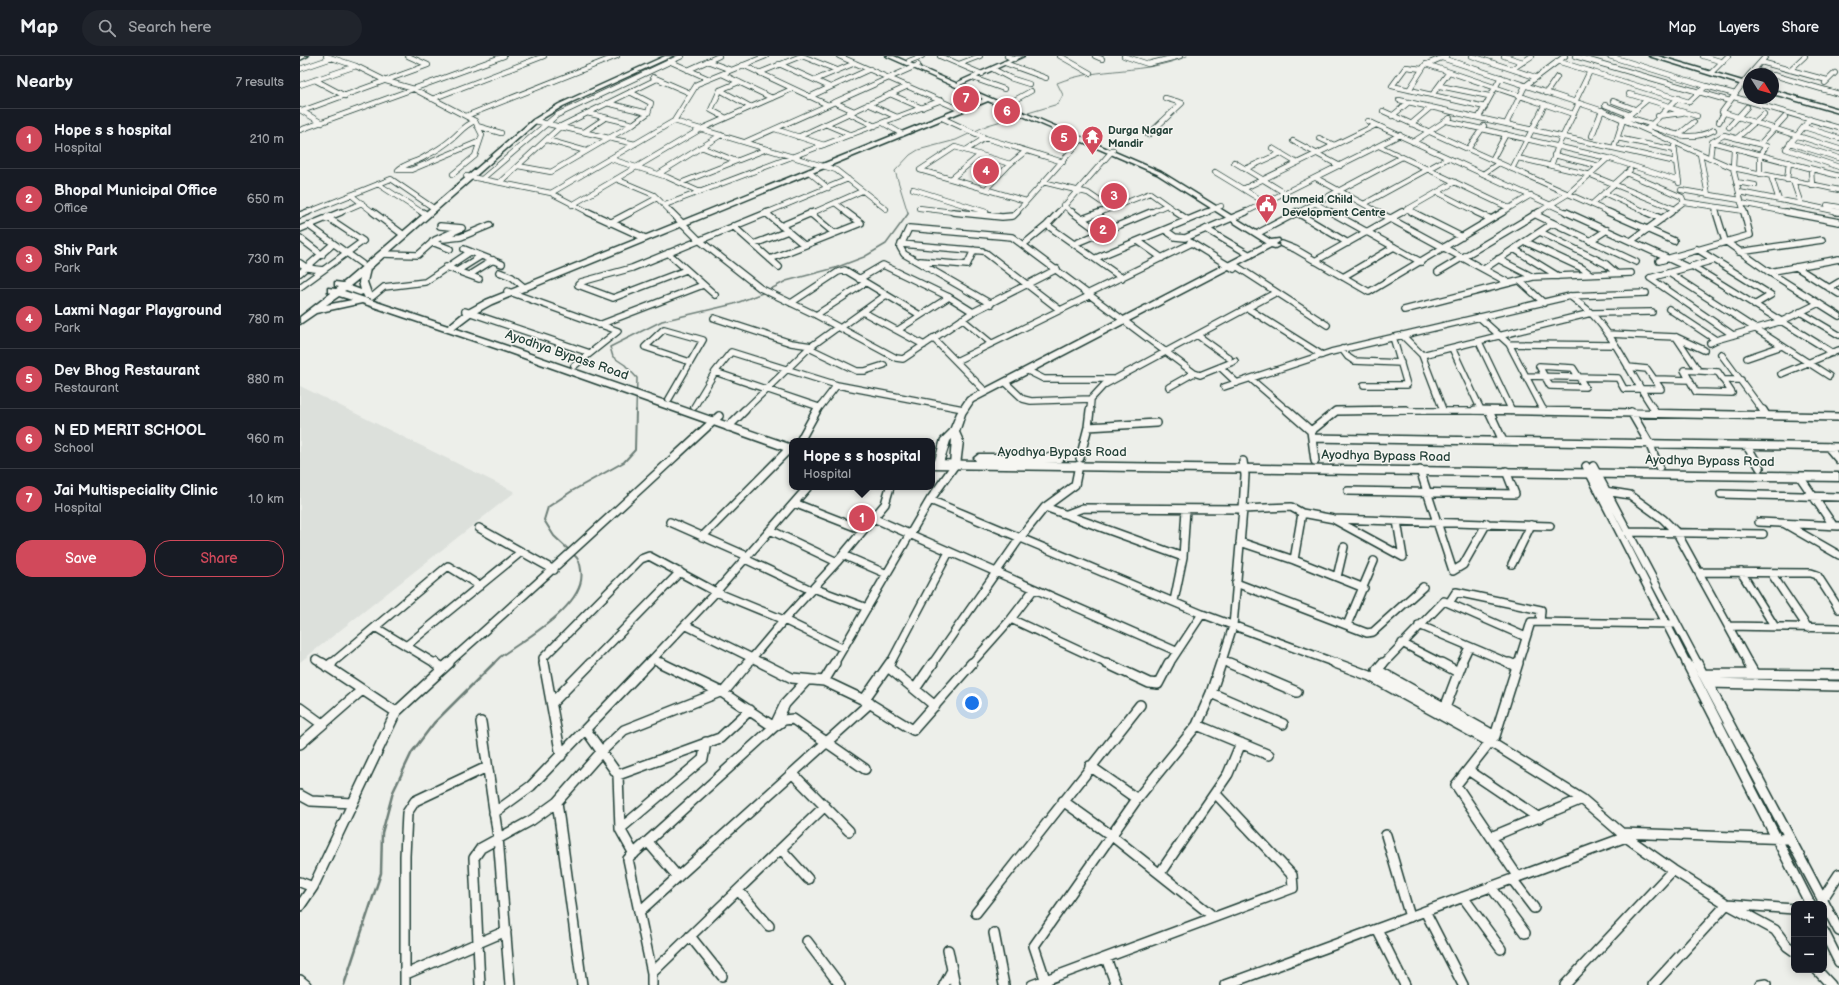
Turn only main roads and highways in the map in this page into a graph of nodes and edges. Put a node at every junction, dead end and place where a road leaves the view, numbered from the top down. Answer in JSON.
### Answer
{"nodes":[{"id":1,"x":667,"y":58,"type":"edge"},
{"id":2,"x":468,"y":177,"type":"junction"},
{"id":3,"x":364,"y":266,"type":"junction"},
{"id":4,"x":338,"y":288,"type":"junction"},
{"id":5,"x":367,"y":298,"type":"junction"},
{"id":6,"x":302,"y":317,"type":"edge"},
{"id":7,"x":448,"y":326,"type":"junction"},
{"id":8,"x":619,"y":385,"type":"junction"},
{"id":9,"x":654,"y":397,"type":"junction"},
{"id":10,"x":716,"y":419,"type":"junction"},
{"id":11,"x":789,"y":445,"type":"edge"},
{"id":12,"x":936,"y":461,"type":"edge"},
{"id":13,"x":1244,"y":464,"type":"junction"},
{"id":14,"x":1591,"y":469,"type":"junction"},
{"id":15,"x":1839,"y":470,"type":"edge"},
{"id":16,"x":1839,"y":477,"type":"edge"}],
"edges":[{"from":1,"to":2,"type":"main road"},
{"from":1,"to":2,"type":"main road"},
{"from":2,"to":3,"type":"main road"},
{"from":2,"to":3,"type":"main road"},
{"from":3,"to":4,"type":"main road"},
{"from":3,"to":5,"type":"main road"},
{"from":4,"to":5,"type":"main road","name":"Ayodhya Bypass Road"},
{"from":4,"to":6,"type":"main road"},
{"from":5,"to":6,"type":"main road"},
{"from":5,"to":7,"type":"main road","name":"Ayodhya Bypass Road"},
{"from":7,"to":8,"type":"main road","name":"Ayodhya Bypass Road"},
{"from":7,"to":8,"type":"main road","name":"Ayodhya Bypass Road"},
{"from":8,"to":9,"type":"main road","name":"Ayodhya Bypass Road"},
{"from":9,"to":10,"type":"main road","name":"Ayodhya Bypass Road"},
{"from":9,"to":10,"type":"main road","name":"Ayodhya Bypass Road"},
{"from":10,"to":11,"type":"main road","name":"Ayodhya Bypass Road"},
{"from":12,"to":13,"type":"main road","name":"Ayodhya Bypass Road"},
{"from":13,"to":14,"type":"main road","name":"Ayodhya Bypass Road"},
{"from":13,"to":14,"type":"main road","name":"Ayodhya Bypass Road"},
{"from":14,"to":15,"type":"main road","name":"Ayodhya Bypass Road"},
{"from":14,"to":16,"type":"main road","name":"Ayodhya Bypass Road"}]}
